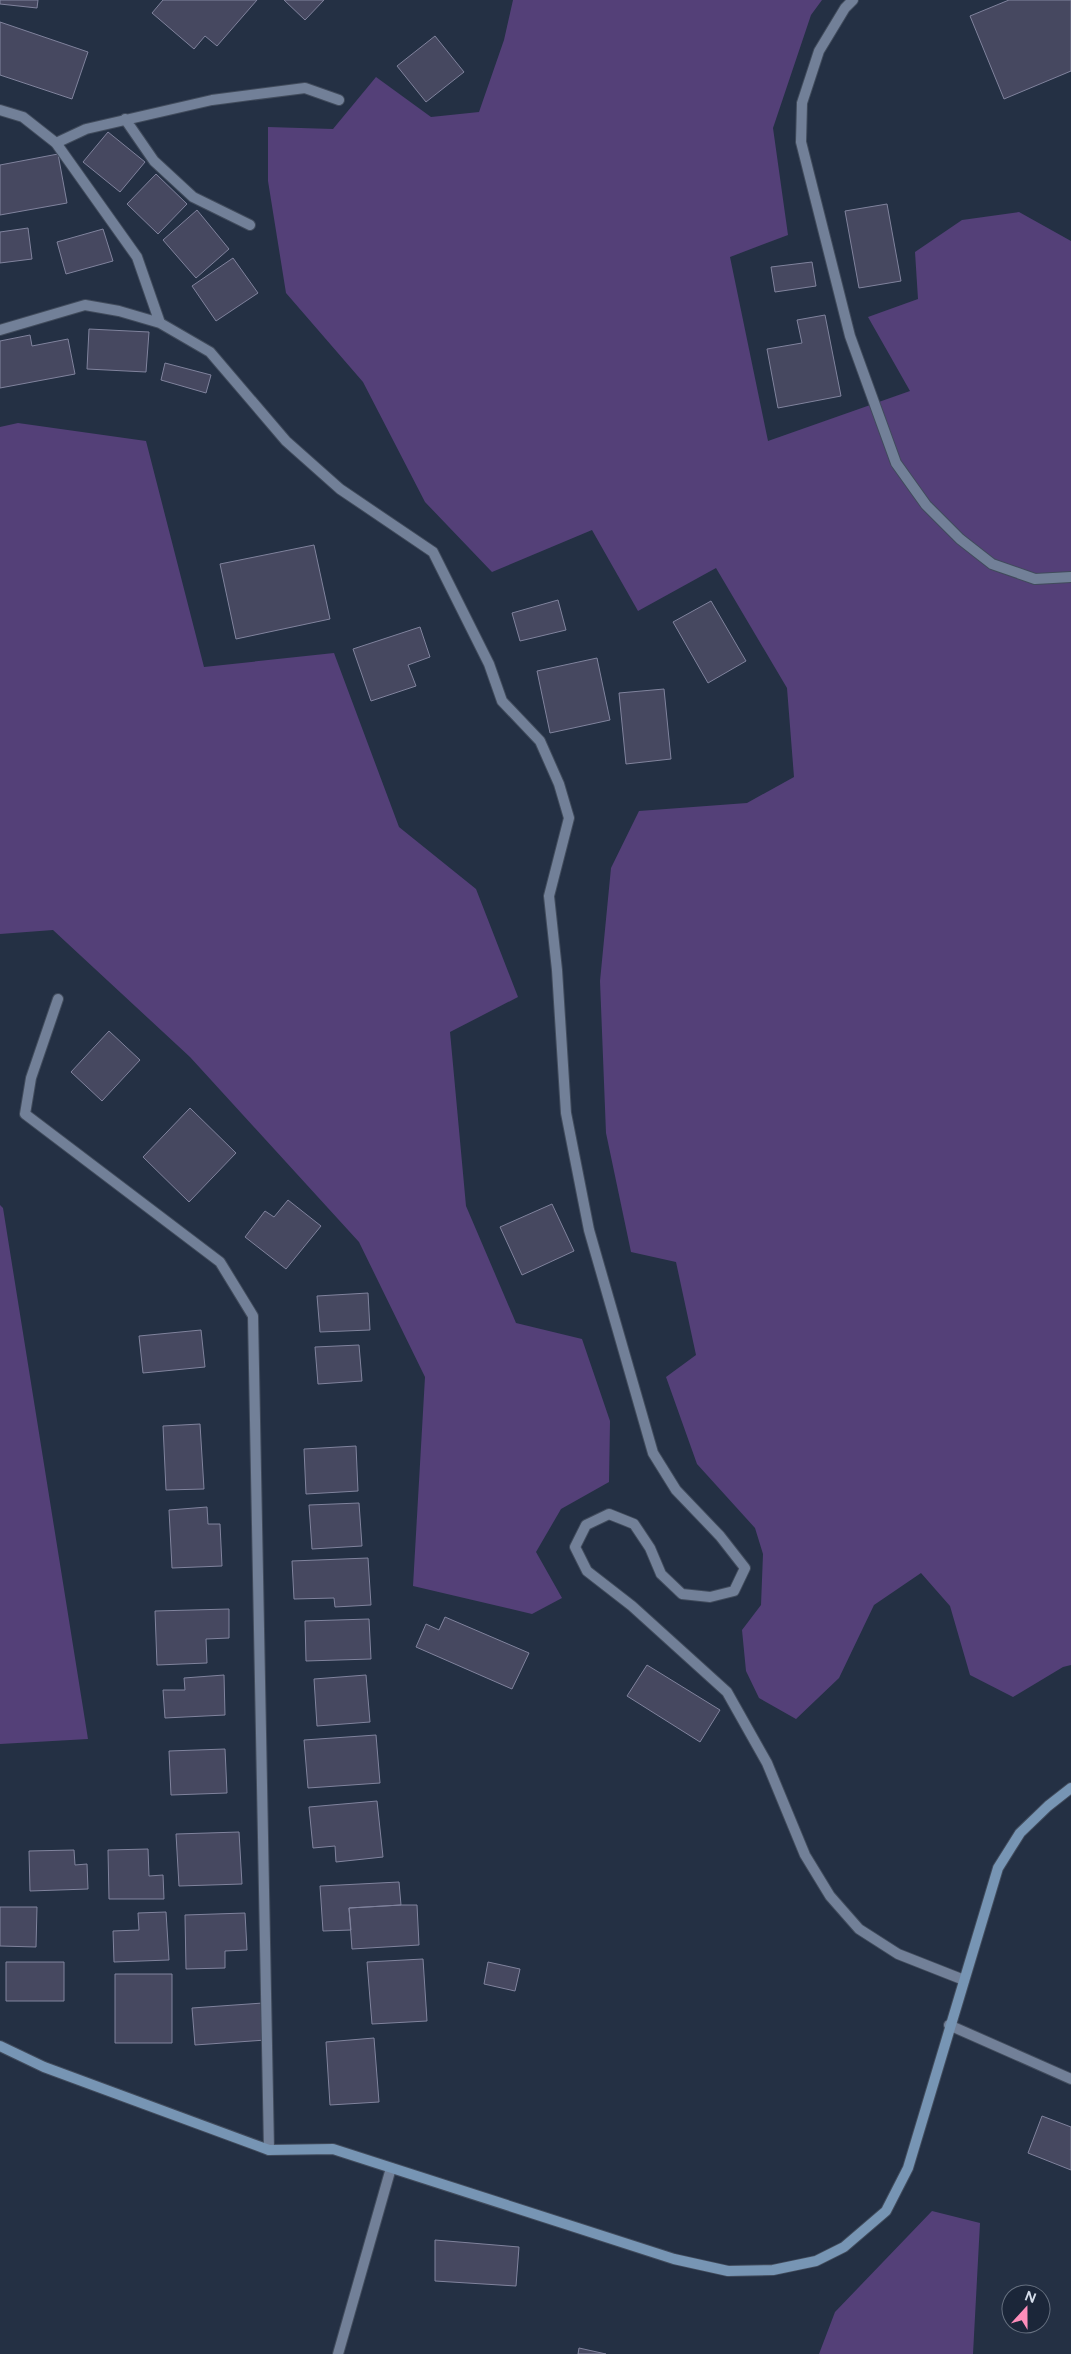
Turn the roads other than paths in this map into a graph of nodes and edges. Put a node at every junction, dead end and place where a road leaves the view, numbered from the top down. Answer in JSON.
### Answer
{"nodes":[{"id":1,"x":852,"y":0,"type":"edge"},
{"id":2,"x":339,"y":100,"type":"dead end"},
{"id":3,"x":0,"y":110,"type":"edge"},
{"id":4,"x":125,"y":118,"type":"junction"},
{"id":5,"x":56,"y":143,"type":"junction"},
{"id":6,"x":250,"y":225,"type":"dead end"},
{"id":7,"x":160,"y":323,"type":"junction"},
{"id":8,"x":0,"y":330,"type":"edge"},
{"id":9,"x":1071,"y":577,"type":"edge"},
{"id":10,"x":58,"y":999,"type":"dead end"},
{"id":11,"x":1071,"y":1788,"type":"edge"},
{"id":12,"x":964,"y":1980,"type":"junction"},
{"id":13,"x":950,"y":2025,"type":"junction"},
{"id":14,"x":0,"y":2046,"type":"edge"},
{"id":15,"x":1071,"y":2079,"type":"edge"},
{"id":16,"x":269,"y":2150,"type":"junction"},
{"id":17,"x":391,"y":2168,"type":"junction"},
{"id":18,"x":338,"y":2354,"type":"edge"}],
"edges":[{"from":1,"to":9,"type":"street"},
{"from":2,"to":4,"type":"street"},
{"from":3,"to":5,"type":"street"},
{"from":4,"to":5,"type":"street"},
{"from":4,"to":6,"type":"street"},
{"from":5,"to":7,"type":"street"},
{"from":7,"to":8,"type":"street"},
{"from":7,"to":12,"type":"street"},
{"from":10,"to":16,"type":"street"},
{"from":11,"to":12,"type":"street"},
{"from":12,"to":13,"type":"street"},
{"from":13,"to":15,"type":"street"},
{"from":13,"to":17,"type":"street"},
{"from":14,"to":16,"type":"street"},
{"from":16,"to":17,"type":"street"},
{"from":17,"to":18,"type":"street"}]}
